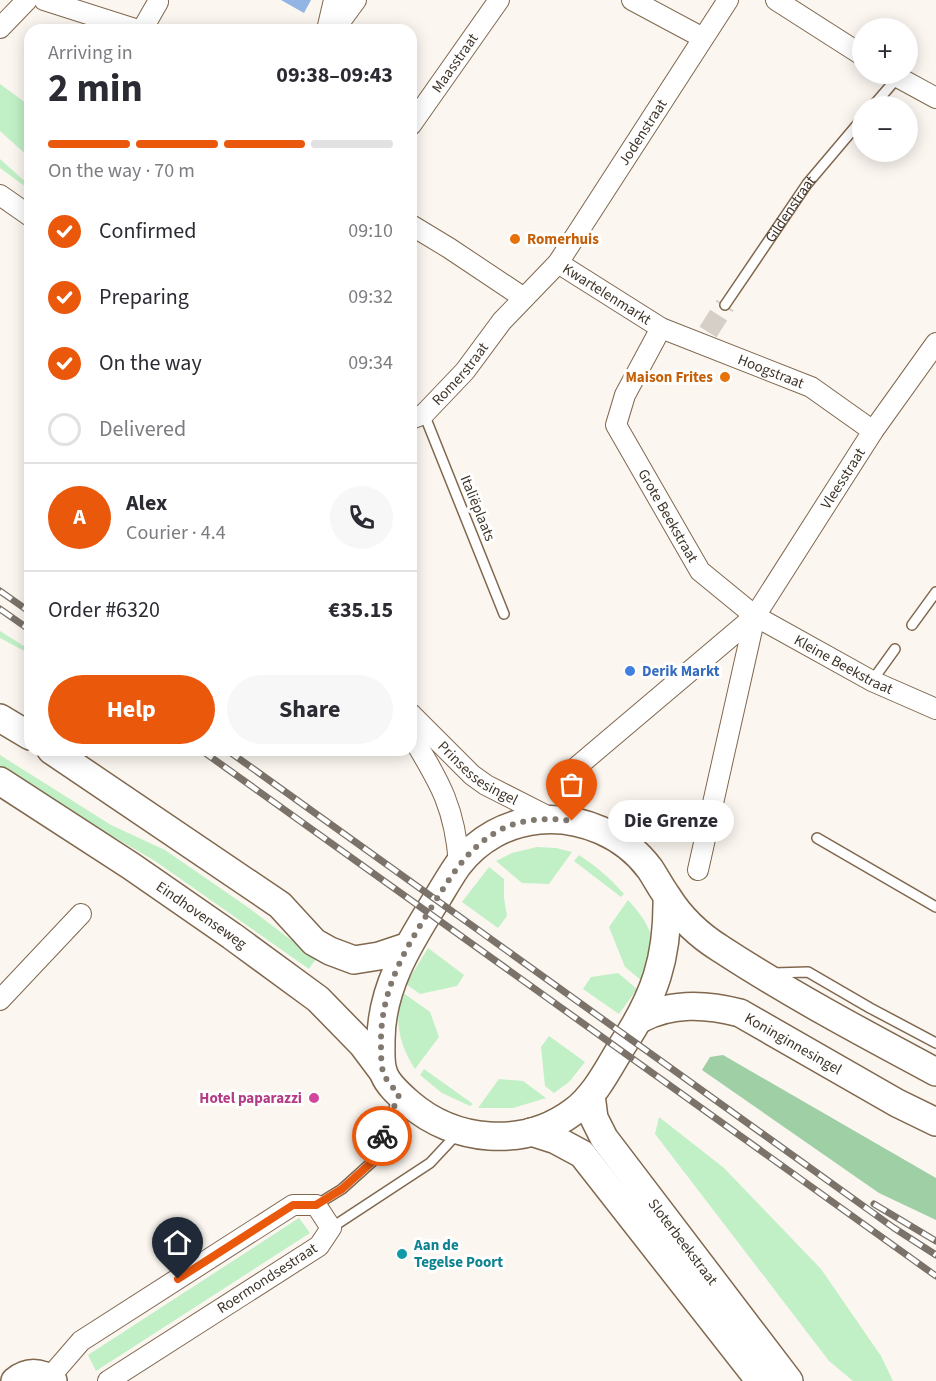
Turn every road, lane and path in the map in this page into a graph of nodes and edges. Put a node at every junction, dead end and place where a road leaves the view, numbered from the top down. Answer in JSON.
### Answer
{"nodes":[{"id":1,"x":27,"y":0,"type":"edge"},
{"id":2,"x":44,"y":0,"type":"edge"},
{"id":3,"x":499,"y":0,"type":"edge"},
{"id":4,"x":632,"y":0,"type":"edge"},
{"id":5,"x":728,"y":0,"type":"edge"},
{"id":6,"x":776,"y":0,"type":"edge"},
{"id":7,"x":158,"y":2,"type":"dead end"},
{"id":8,"x":350,"y":2,"type":"edge"},
{"id":9,"x":121,"y":24,"type":"edge"},
{"id":10,"x":144,"y":24,"type":"edge"},
{"id":11,"x":332,"y":24,"type":"edge"},
{"id":12,"x":337,"y":24,"type":"edge"},
{"id":13,"x":0,"y":28,"type":"edge"},
{"id":14,"x":703,"y":38,"type":"junction"},
{"id":15,"x":852,"y":49,"type":"edge"},
{"id":16,"x":911,"y":84,"type":"edge"},
{"id":17,"x":936,"y":98,"type":"edge"},
{"id":18,"x":417,"y":116,"type":"edge"},
{"id":19,"x":852,"y":131,"type":"edge"},
{"id":20,"x":0,"y":195,"type":"edge"},
{"id":21,"x":24,"y":212,"type":"edge"},
{"id":22,"x":417,"y":229,"type":"edge"},
{"id":23,"x":558,"y":263,"type":"junction"},
{"id":24,"x":518,"y":294,"type":"junction"},
{"id":25,"x":725,"y":305,"type":"tunnel mouth"},
{"id":26,"x":502,"y":321,"type":"joint"},
{"id":27,"x":661,"y":328,"type":"junction"},
{"id":28,"x":936,"y":343,"type":"edge"},
{"id":29,"x":626,"y":394,"type":"joint"},
{"id":30,"x":418,"y":416,"type":"edge"},
{"id":31,"x":873,"y":431,"type":"junction"},
{"id":32,"x":936,"y":592,"type":"edge"},
{"id":33,"x":504,"y":614,"type":"dead end"},
{"id":34,"x":755,"y":616,"type":"junction"},
{"id":35,"x":912,"y":625,"type":"dead end"},
{"id":36,"x":895,"y":649,"type":"dead end"},
{"id":37,"x":872,"y":681,"type":"junction"},
{"id":38,"x":936,"y":709,"type":"edge"},
{"id":39,"x":0,"y":718,"type":"edge"},
{"id":40,"x":417,"y":720,"type":"edge"},
{"id":41,"x":24,"y":732,"type":"edge"},
{"id":42,"x":417,"y":746,"type":"edge"},
{"id":43,"x":60,"y":756,"type":"edge"},
{"id":44,"x":566,"y":776,"type":"dead end"},
{"id":45,"x":0,"y":781,"type":"edge"},
{"id":46,"x":553,"y":819,"type":"junction"},
{"id":47,"x":818,"y":838,"type":"dead end"},
{"id":48,"x":459,"y":864,"type":"junction"},
{"id":49,"x":698,"y":870,"type":"dead end"},
{"id":50,"x":667,"y":898,"type":"junction"},
{"id":51,"x":936,"y":907,"type":"edge"},
{"id":52,"x":81,"y":914,"type":"dead end"},
{"id":53,"x":406,"y":947,"type":"junction"},
{"id":54,"x":760,"y":973,"type":"junction"},
{"id":55,"x":0,"y":1000,"type":"edge"},
{"id":56,"x":640,"y":1019,"type":"junction"},
{"id":57,"x":936,"y":1043,"type":"edge"},
{"id":58,"x":383,"y":1072,"type":"junction"},
{"id":59,"x":936,"y":1072,"type":"edge"},
{"id":60,"x":399,"y":1095,"type":"junction"},
{"id":61,"x":591,"y":1095,"type":"junction"},
{"id":62,"x":936,"y":1122,"type":"edge"},
{"id":63,"x":460,"y":1132,"type":"junction"},
{"id":64,"x":531,"y":1132,"type":"junction"},
{"id":65,"x":316,"y":1205,"type":"junction"},
{"id":66,"x":331,"y":1228,"type":"junction"},
{"id":67,"x":0,"y":1373,"type":"edge"},
{"id":68,"x":51,"y":1379,"type":"edge"},
{"id":69,"x":9,"y":1381,"type":"edge"},
{"id":70,"x":15,"y":1381,"type":"edge"},
{"id":71,"x":108,"y":1381,"type":"edge"},
{"id":72,"x":760,"y":1381,"type":"edge"},
{"id":73,"x":789,"y":1381,"type":"edge"}],
"edges":[{"from":1,"to":13,"type":"street"},
{"from":2,"to":9,"type":"street"},
{"from":3,"to":18,"type":"street","name":"Maasstraat"},
{"from":4,"to":14,"type":"street"},
{"from":5,"to":14,"type":"street","name":"Jodenstraat"},
{"from":6,"to":15,"type":"street"},
{"from":7,"to":10,"type":"street"},
{"from":8,"to":11,"type":"street"},
{"from":8,"to":12,"type":"street"},
{"from":14,"to":23,"type":"street","name":"Jodenstraat"},
{"from":16,"to":17,"type":"street"},
{"from":19,"to":25,"type":"lane","name":"Gildenstraat"},
{"from":20,"to":21,"type":"street"},
{"from":22,"to":24,"type":"street"},
{"from":23,"to":24,"type":"street","name":"Kwartelenmarkt"},
{"from":23,"to":27,"type":"street","name":"Kwartelenmarkt"},
{"from":24,"to":26,"type":"street","name":"Kwartelenmarkt"},
{"from":26,"to":30,"type":"street","name":"Romerstraat"},
{"from":27,"to":29,"type":"street","name":"Kwartelenmarkt"},
{"from":27,"to":31,"type":"street","name":"Hoogstraat"},
{"from":28,"to":31,"type":"street","name":"Vleesstraat"},
{"from":29,"to":34,"type":"street","name":"Grote Beekstraat"},
{"from":30,"to":33,"type":"lane","name":"Italiëplaats"},
{"from":31,"to":34,"type":"street","name":"Vleesstraat"},
{"from":32,"to":35,"type":"lane"},
{"from":34,"to":37,"type":"street","name":"Kleine Beekstraat"},
{"from":34,"to":44,"type":"street","name":"Vleesstraat"},
{"from":34,"to":49,"type":"street","name":"Vleesstraat"},
{"from":36,"to":37,"type":"lane"},
{"from":37,"to":38,"type":"street","name":"Kleine Beekstraat"},
{"from":39,"to":41,"type":"main road"},
{"from":40,"to":46,"type":"street","name":"Prinsessesingel"},
{"from":42,"to":48,"type":"street","name":"Prinsessesingel"},
{"from":43,"to":53,"type":"main road"},
{"from":45,"to":58,"type":"main road","name":"Eindhovenseweg"},
{"from":46,"to":48,"type":"main road"},
{"from":46,"to":50,"type":"main road"},
{"from":47,"to":51,"type":"lane"},
{"from":48,"to":53,"type":"main road"},
{"from":50,"to":54,"type":"main road"},
{"from":50,"to":56,"type":"main road"},
{"from":52,"to":55,"type":"street"},
{"from":53,"to":58,"type":"main road"},
{"from":54,"to":57,"type":"lane"},
{"from":54,"to":59,"type":"main road"},
{"from":56,"to":61,"type":"main road"},
{"from":56,"to":62,"type":"main road","name":"Koninginnesingel"},
{"from":58,"to":60,"type":"main road","name":"Eindhovenseweg"},
{"from":60,"to":63,"type":"main road","name":"Eindhovenseweg"},
{"from":60,"to":65,"type":"lane"},
{"from":61,"to":64,"type":"main road"},
{"from":61,"to":73,"type":"main road","name":"Sloterbeekstraat"},
{"from":63,"to":64,"type":"main road","name":"Eindhovenseweg"},
{"from":63,"to":66,"type":"lane","name":"Roermondsestraat"},
{"from":64,"to":72,"type":"main road","name":"Sloterbeekstraat"},
{"from":65,"to":66,"type":"street"},
{"from":65,"to":68,"type":"street"},
{"from":66,"to":71,"type":"street","name":"Roermondsestraat"},
{"from":67,"to":69,"type":"main road"},
{"from":68,"to":70,"type":"main road"}]}
